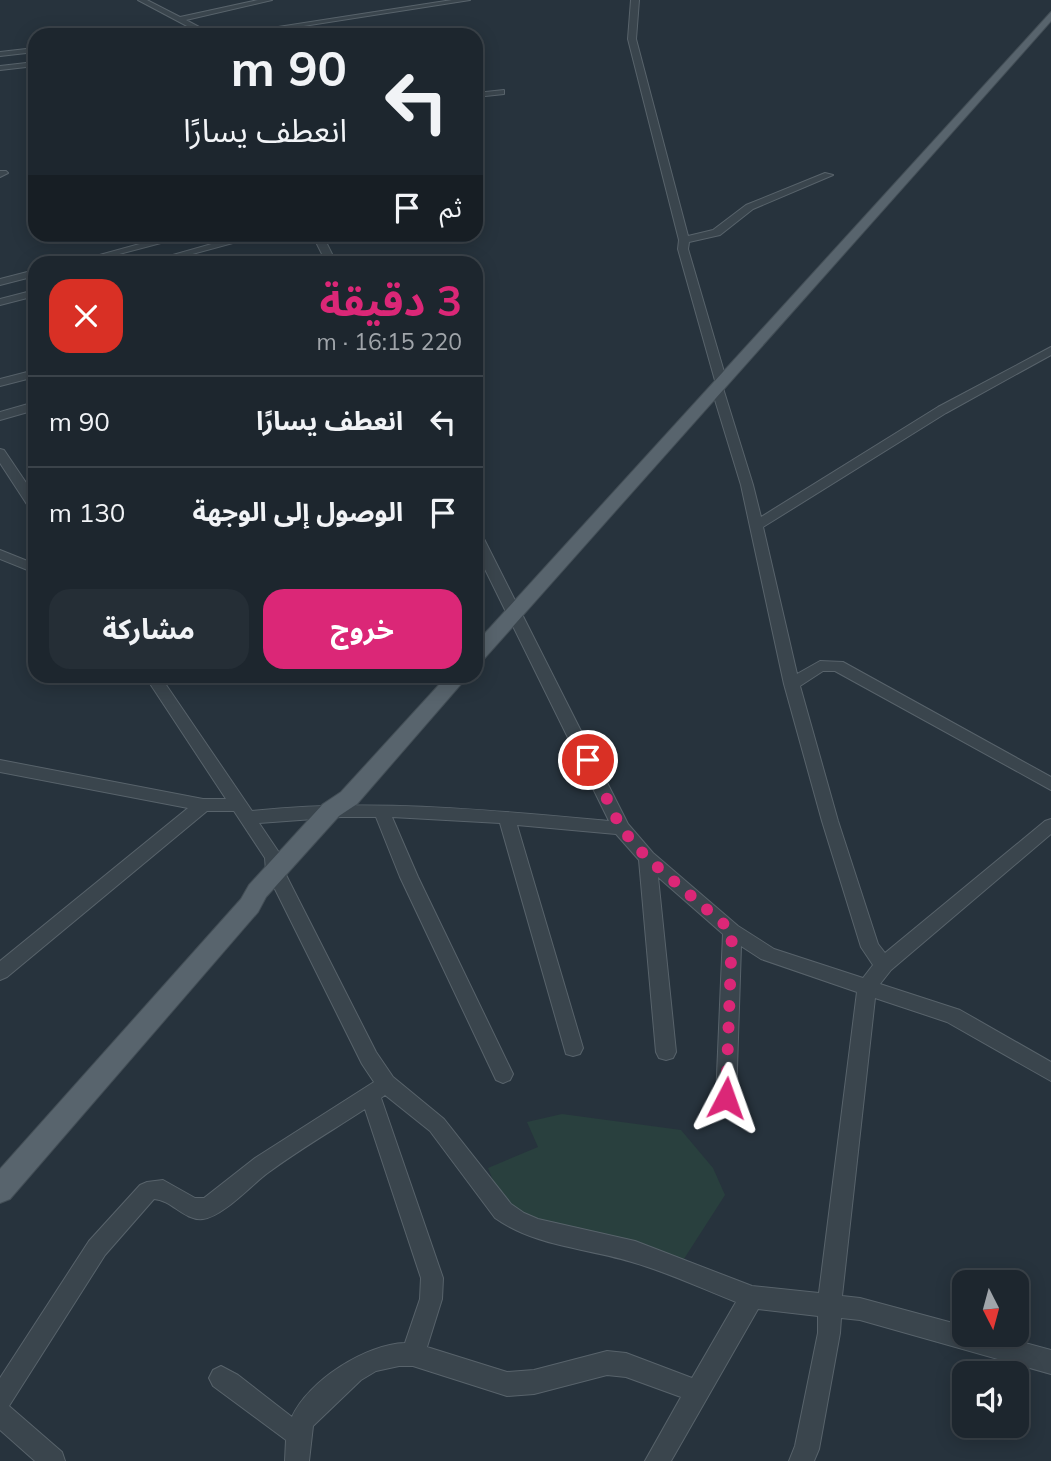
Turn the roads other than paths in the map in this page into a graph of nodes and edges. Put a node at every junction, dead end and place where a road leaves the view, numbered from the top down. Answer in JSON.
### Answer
{"nodes":[{"id":1,"x":142,"y":0,"type":"edge"},
{"id":2,"x":268,"y":0,"type":"edge"},
{"id":3,"x":466,"y":0,"type":"edge"},
{"id":4,"x":635,"y":0,"type":"edge"},
{"id":5,"x":1051,"y":15,"type":"edge"},
{"id":6,"x":180,"y":19,"type":"junction"},
{"id":7,"x":197,"y":28,"type":"edge"},
{"id":8,"x":278,"y":28,"type":"edge"},
{"id":9,"x":28,"y":51,"type":"edge"},
{"id":10,"x":0,"y":54,"type":"edge"},
{"id":11,"x":28,"y":65,"type":"edge"},
{"id":12,"x":0,"y":68,"type":"edge"},
{"id":13,"x":501,"y":92,"type":"dead end"},
{"id":14,"x":483,"y":94,"type":"edge"},
{"id":15,"x":828,"y":175,"type":"dead end"},
{"id":16,"x":684,"y":240,"type":"junction"},
{"id":17,"x":158,"y":242,"type":"edge"},
{"id":18,"x":230,"y":242,"type":"edge"},
{"id":19,"x":103,"y":256,"type":"edge"},
{"id":20,"x":176,"y":256,"type":"edge"},
{"id":21,"x":28,"y":276,"type":"edge"},
{"id":22,"x":0,"y":282,"type":"edge"},
{"id":23,"x":28,"y":295,"type":"edge"},
{"id":24,"x":0,"y":302,"type":"edge"},
{"id":25,"x":1051,"y":350,"type":"edge"},
{"id":26,"x":28,"y":375,"type":"edge"},
{"id":27,"x":0,"y":383,"type":"edge"},
{"id":28,"x":719,"y":384,"type":"junction"},
{"id":29,"x":28,"y":408,"type":"edge"},
{"id":30,"x":0,"y":416,"type":"edge"},
{"id":31,"x":0,"y":453,"type":"edge"},
{"id":32,"x":28,"y":483,"type":"edge"},
{"id":33,"x":756,"y":526,"type":"junction"},
{"id":34,"x":483,"y":550,"type":"edge"},
{"id":35,"x":0,"y":554,"type":"edge"},
{"id":36,"x":28,"y":566,"type":"edge"},
{"id":37,"x":515,"y":612,"type":"junction"},
{"id":38,"x":483,"y":647,"type":"edge"},
{"id":39,"x":158,"y":683,"type":"edge"},
{"id":40,"x":452,"y":683,"type":"edge"},
{"id":41,"x":792,"y":684,"type":"junction"},
{"id":42,"x":0,"y":766,"type":"edge"},
{"id":43,"x":1051,"y":784,"type":"edge"},
{"id":44,"x":203,"y":805,"type":"junction"},
{"id":45,"x":342,"y":806,"type":"junction"},
{"id":46,"x":383,"y":811,"type":"junction"},
{"id":47,"x":244,"y":812,"type":"junction"},
{"id":48,"x":506,"y":818,"type":"junction"},
{"id":49,"x":1051,"y":825,"type":"edge"},
{"id":50,"x":621,"y":828,"type":"junction"},
{"id":51,"x":647,"y":858,"type":"junction"},
{"id":52,"x":284,"y":865,"type":"junction"},
{"id":53,"x":732,"y":931,"type":"junction"},
{"id":54,"x":884,"y":965,"type":"junction"},
{"id":55,"x":0,"y":972,"type":"edge"},
{"id":56,"x":867,"y":987,"type":"junction"},
{"id":57,"x":573,"y":1048,"type":"dead end"},
{"id":58,"x":666,"y":1052,"type":"dead end"},
{"id":59,"x":1051,"y":1072,"type":"edge"},
{"id":60,"x":503,"y":1074,"type":"dead end"},
{"id":61,"x":378,"y":1089,"type":"junction"},
{"id":62,"x":726,"y":1098,"type":"dead end"},
{"id":63,"x":0,"y":1190,"type":"edge"},
{"id":64,"x":752,"y":1297,"type":"junction"},
{"id":65,"x":830,"y":1305,"type":"junction"},
{"id":66,"x":413,"y":1354,"type":"junction"},
{"id":67,"x":1051,"y":1362,"type":"edge"},
{"id":68,"x":221,"y":1378,"type":"dead end"},
{"id":69,"x":696,"y":1392,"type":"junction"},
{"id":70,"x":0,"y":1399,"type":"edge"},
{"id":71,"x":0,"y":1414,"type":"edge"},
{"id":72,"x":299,"y":1433,"type":"junction"},
{"id":73,"x":53,"y":1461,"type":"edge"},
{"id":74,"x":297,"y":1461,"type":"edge"},
{"id":75,"x":657,"y":1461,"type":"edge"},
{"id":76,"x":801,"y":1461,"type":"edge"}],
"edges":[{"from":1,"to":6,"type":"street"},
{"from":2,"to":6,"type":"street"},
{"from":3,"to":8,"type":"street"},
{"from":4,"to":16,"type":"street"},
{"from":5,"to":28,"type":"main road"},
{"from":6,"to":7,"type":"street"},
{"from":9,"to":10,"type":"street"},
{"from":11,"to":12,"type":"street"},
{"from":13,"to":14,"type":"street"},
{"from":15,"to":16,"type":"street"},
{"from":16,"to":28,"type":"street"},
{"from":17,"to":19,"type":"street"},
{"from":18,"to":20,"type":"street"},
{"from":21,"to":22,"type":"street"},
{"from":23,"to":24,"type":"street"},
{"from":25,"to":33,"type":"street"},
{"from":26,"to":27,"type":"street"},
{"from":28,"to":33,"type":"street"},
{"from":28,"to":37,"type":"main road"},
{"from":29,"to":30,"type":"street"},
{"from":31,"to":32,"type":"street"},
{"from":33,"to":41,"type":"street"},
{"from":34,"to":37,"type":"street"},
{"from":35,"to":36,"type":"street"},
{"from":37,"to":38,"type":"main road"},
{"from":37,"to":50,"type":"street"},
{"from":39,"to":47,"type":"street"},
{"from":40,"to":45,"type":"main road"},
{"from":41,"to":43,"type":"street"},
{"from":41,"to":54,"type":"street"},
{"from":42,"to":44,"type":"street"},
{"from":44,"to":47,"type":"street"},
{"from":44,"to":55,"type":"street"},
{"from":45,"to":46,"type":"street"},
{"from":45,"to":47,"type":"street"},
{"from":45,"to":52,"type":"main road"},
{"from":46,"to":48,"type":"street"},
{"from":46,"to":60,"type":"street"},
{"from":47,"to":52,"type":"street"},
{"from":48,"to":50,"type":"street"},
{"from":48,"to":57,"type":"street"},
{"from":49,"to":54,"type":"street"},
{"from":50,"to":51,"type":"street"},
{"from":51,"to":53,"type":"street"},
{"from":51,"to":58,"type":"street"},
{"from":52,"to":61,"type":"street"},
{"from":52,"to":63,"type":"main road"},
{"from":53,"to":56,"type":"street"},
{"from":53,"to":62,"type":"street"},
{"from":54,"to":56,"type":"street"},
{"from":56,"to":59,"type":"street"},
{"from":56,"to":65,"type":"street"},
{"from":61,"to":64,"type":"street"},
{"from":61,"to":66,"type":"street"},
{"from":61,"to":70,"type":"street"},
{"from":64,"to":65,"type":"street"},
{"from":64,"to":69,"type":"street"},
{"from":65,"to":67,"type":"street"},
{"from":65,"to":76,"type":"street"},
{"from":66,"to":69,"type":"street"},
{"from":66,"to":72,"type":"street"},
{"from":68,"to":72,"type":"street"},
{"from":69,"to":75,"type":"street"},
{"from":71,"to":73,"type":"street"},
{"from":72,"to":74,"type":"street"}]}
